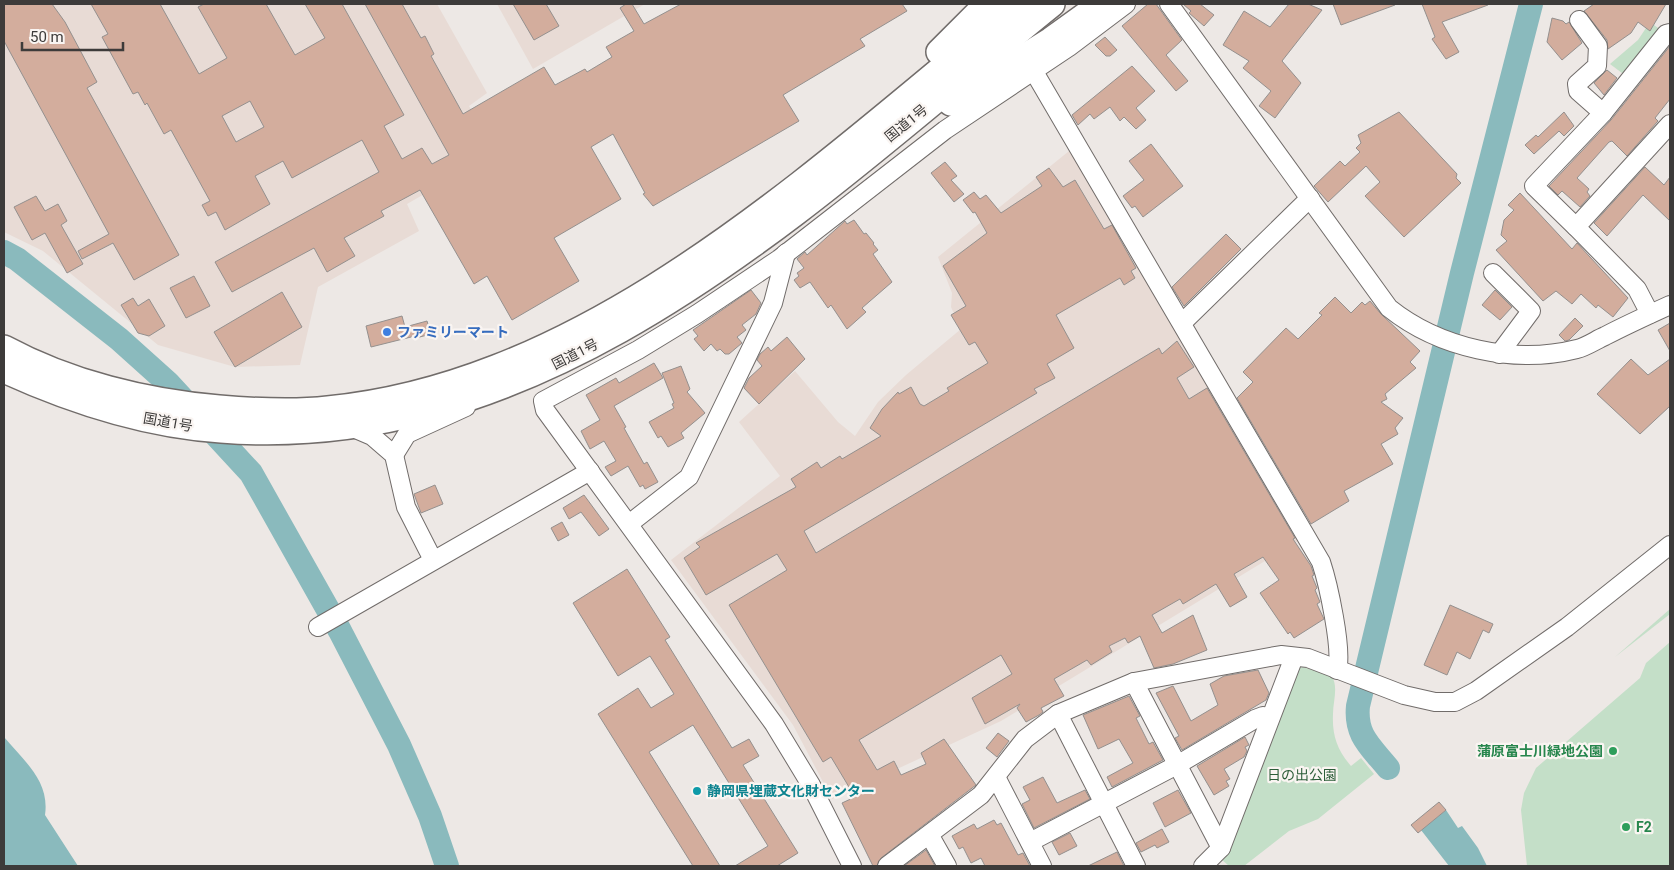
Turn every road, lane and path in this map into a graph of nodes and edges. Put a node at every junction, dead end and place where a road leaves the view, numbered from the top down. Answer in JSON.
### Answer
{"nodes":[{"id":1,"x":987,"y":4,"type":"edge"},
{"id":2,"x":1020,"y":4,"type":"edge"},
{"id":3,"x":1052,"y":4,"type":"edge"},
{"id":4,"x":1101,"y":4,"type":"edge"},
{"id":5,"x":1126,"y":4,"type":"edge"},
{"id":6,"x":1169,"y":4,"type":"edge"},
{"id":7,"x":1579,"y":20,"type":"dead end"},
{"id":8,"x":1670,"y":33,"type":"edge"},
{"id":9,"x":1033,"y":70,"type":"junction"},
{"id":10,"x":1602,"y":113,"type":"junction"},
{"id":11,"x":1670,"y":124,"type":"edge"},
{"id":12,"x":1665,"y":142,"type":"edge"},
{"id":13,"x":854,"y":152,"type":"junction"},
{"id":14,"x":1310,"y":198,"type":"junction"},
{"id":15,"x":1576,"y":227,"type":"junction"},
{"id":16,"x":786,"y":253,"type":"junction"},
{"id":17,"x":1493,"y":273,"type":"dead end"},
{"id":18,"x":1670,"y":305,"type":"edge"},
{"id":19,"x":1650,"y":314,"type":"junction"},
{"id":20,"x":1182,"y":323,"type":"junction"},
{"id":21,"x":4,"y":348,"type":"edge"},
{"id":22,"x":1499,"y":354,"type":"junction"},
{"id":23,"x":4,"y":370,"type":"edge"},
{"id":24,"x":500,"y":388,"type":"junction"},
{"id":25,"x":351,"y":427,"type":"junction"},
{"id":26,"x":394,"y":455,"type":"junction"},
{"id":27,"x":590,"y":471,"type":"junction"},
{"id":28,"x":629,"y":524,"type":"junction"},
{"id":29,"x":1670,"y":545,"type":"edge"},
{"id":30,"x":433,"y":560,"type":"junction"},
{"id":31,"x":329,"y":621,"type":"dead end"},
{"id":32,"x":1294,"y":657,"type":"junction"},
{"id":33,"x":1340,"y":671,"type":"junction"},
{"id":34,"x":1134,"y":682,"type":"junction"},
{"id":35,"x":1058,"y":714,"type":"junction"},
{"id":36,"x":1270,"y":718,"type":"junction"},
{"id":37,"x":1177,"y":765,"type":"junction"},
{"id":38,"x":996,"y":777,"type":"junction"},
{"id":39,"x":1103,"y":803,"type":"junction"},
{"id":40,"x":930,"y":836,"type":"junction"},
{"id":41,"x":1030,"y":842,"type":"junction"},
{"id":42,"x":1221,"y":848,"type":"junction"},
{"id":43,"x":852,"y":866,"type":"edge"},
{"id":44,"x":887,"y":866,"type":"edge"},
{"id":45,"x":947,"y":866,"type":"edge"},
{"id":46,"x":1042,"y":866,"type":"edge"},
{"id":47,"x":1136,"y":866,"type":"edge"},
{"id":48,"x":1203,"y":866,"type":"edge"}],
"edges":[{"from":1,"to":13,"type":"highway"},
{"from":2,"to":13,"type":"highway","name":"国道1号"},
{"from":3,"to":13,"type":"highway","name":"国道1号"},
{"from":4,"to":13,"type":"highway"},
{"from":5,"to":9,"type":"street"},
{"from":6,"to":14,"type":"street"},
{"from":7,"to":10,"type":"street"},
{"from":8,"to":10,"type":"street"},
{"from":9,"to":16,"type":"street"},
{"from":9,"to":20,"type":"street"},
{"from":10,"to":15,"type":"street"},
{"from":11,"to":12,"type":"street"},
{"from":12,"to":15,"type":"street"},
{"from":13,"to":21,"type":"highway","name":"国道1号"},
{"from":13,"to":24,"type":"highway","name":"国道1号"},
{"from":14,"to":20,"type":"street"},
{"from":14,"to":22,"type":"street"},
{"from":15,"to":19,"type":"street"},
{"from":16,"to":27,"type":"street"},
{"from":16,"to":28,"type":"street"},
{"from":17,"to":22,"type":"street"},
{"from":18,"to":19,"type":"street"},
{"from":19,"to":22,"type":"street"},
{"from":20,"to":33,"type":"street"},
{"from":23,"to":25,"type":"highway","name":"国道1号"},
{"from":24,"to":25,"type":"highway","name":"国道1号"},
{"from":24,"to":26,"type":"street"},
{"from":25,"to":26,"type":"street"},
{"from":26,"to":30,"type":"street"},
{"from":27,"to":28,"type":"street"},
{"from":27,"to":30,"type":"street"},
{"from":28,"to":43,"type":"street"},
{"from":29,"to":33,"type":"street"},
{"from":30,"to":31,"type":"street"},
{"from":32,"to":33,"type":"street"},
{"from":32,"to":34,"type":"street"},
{"from":32,"to":36,"type":"street"},
{"from":34,"to":35,"type":"street"},
{"from":34,"to":37,"type":"street"},
{"from":35,"to":38,"type":"street"},
{"from":35,"to":39,"type":"street"},
{"from":36,"to":37,"type":"street"},
{"from":36,"to":42,"type":"street"},
{"from":37,"to":39,"type":"street"},
{"from":37,"to":42,"type":"street"},
{"from":38,"to":40,"type":"street"},
{"from":38,"to":41,"type":"street"},
{"from":39,"to":41,"type":"street"},
{"from":39,"to":47,"type":"street"},
{"from":40,"to":44,"type":"street"},
{"from":40,"to":45,"type":"street"},
{"from":41,"to":46,"type":"street"},
{"from":42,"to":48,"type":"street"}]}
